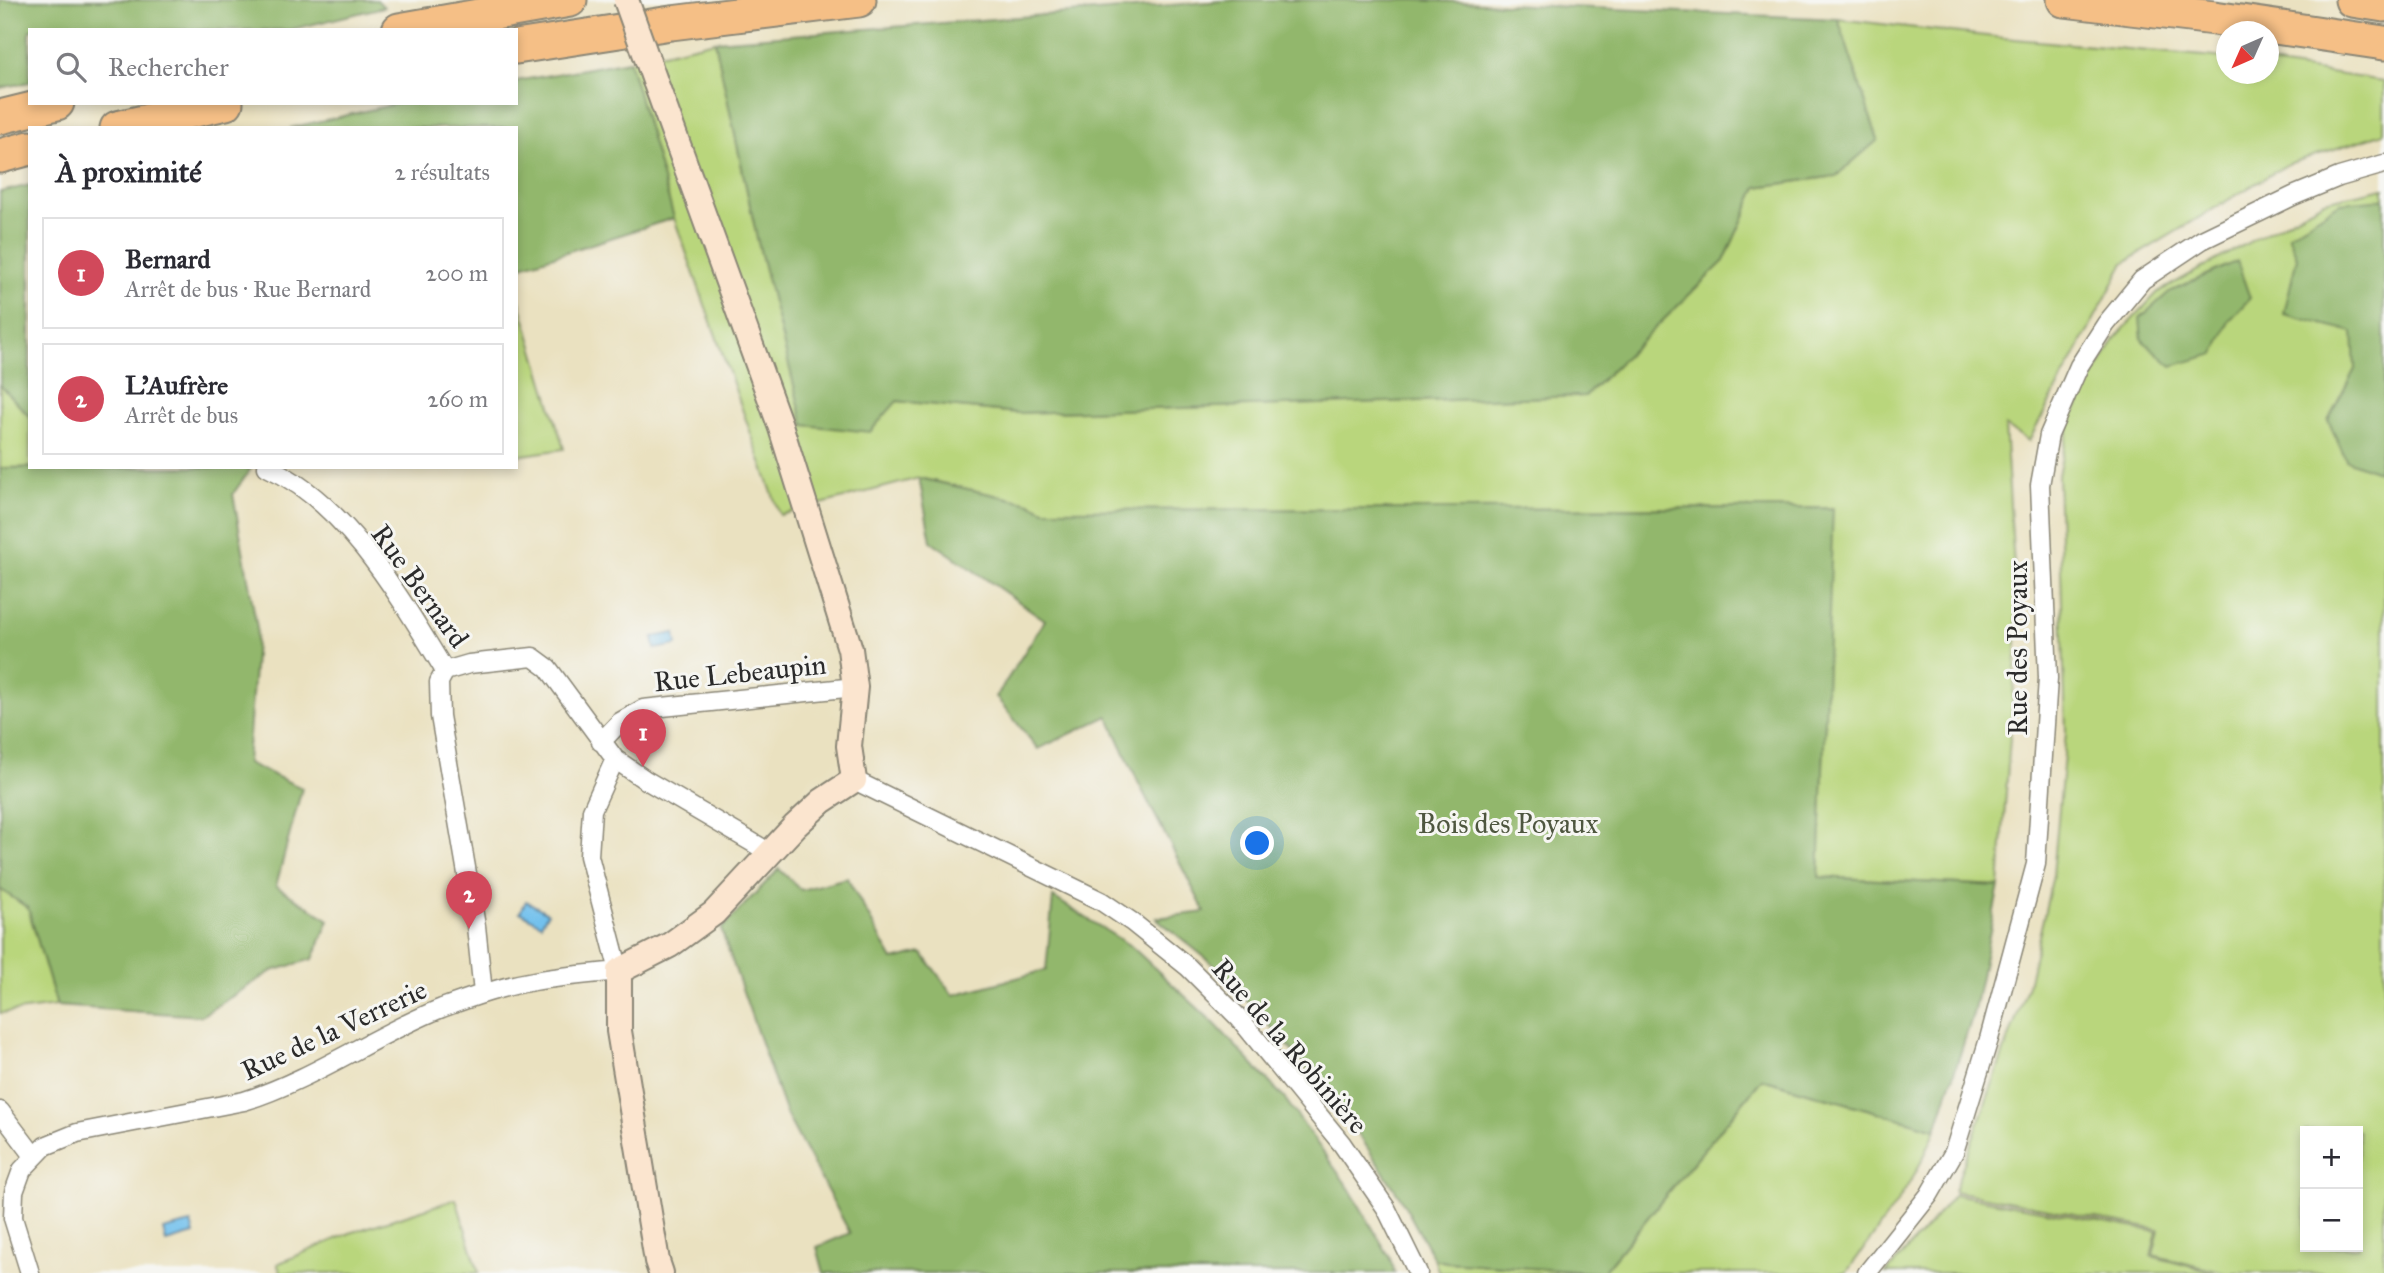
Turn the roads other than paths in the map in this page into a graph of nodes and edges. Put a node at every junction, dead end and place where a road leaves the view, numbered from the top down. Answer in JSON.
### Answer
{"nodes":[{"id":1,"x":570,"y":0,"type":"edge"},
{"id":2,"x":626,"y":0,"type":"edge"},
{"id":3,"x":859,"y":0,"type":"edge"},
{"id":4,"x":2064,"y":0,"type":"edge"},
{"id":5,"x":2352,"y":0,"type":"edge"},
{"id":6,"x":2384,"y":5,"type":"edge"},
{"id":7,"x":411,"y":28,"type":"edge"},
{"id":8,"x":2384,"y":43,"type":"edge"},
{"id":9,"x":518,"y":47,"type":"edge"},
{"id":10,"x":49,"y":105,"type":"edge"},
{"id":11,"x":217,"y":105,"type":"edge"},
{"id":12,"x":0,"y":117,"type":"edge"},
{"id":13,"x":126,"y":126,"type":"edge"},
{"id":14,"x":28,"y":149,"type":"edge"},
{"id":15,"x":0,"y":156,"type":"edge"},
{"id":16,"x":2384,"y":164,"type":"edge"},
{"id":17,"x":271,"y":469,"type":"edge"},
{"id":18,"x":445,"y":671,"type":"junction"},
{"id":19,"x":855,"y":687,"type":"junction"},
{"id":20,"x":601,"y":742,"type":"junction"},
{"id":21,"x":615,"y":759,"type":"junction"},
{"id":22,"x":854,"y":780,"type":"junction"},
{"id":23,"x":772,"y":853,"type":"junction"},
{"id":24,"x":619,"y":971,"type":"junction"},
{"id":25,"x":484,"y":993,"type":"junction"},
{"id":26,"x":0,"y":1111,"type":"edge"},
{"id":27,"x":34,"y":1156,"type":"junction"},
{"id":28,"x":30,"y":1273,"type":"edge"},
{"id":29,"x":661,"y":1273,"type":"edge"},
{"id":30,"x":1418,"y":1273,"type":"edge"},
{"id":31,"x":1867,"y":1273,"type":"edge"}],
"edges":[{"from":1,"to":7,"type":"highway"},
{"from":2,"to":19,"type":"street","bridge":true},
{"from":3,"to":9,"type":"highway"},
{"from":4,"to":8,"type":"highway"},
{"from":5,"to":6,"type":"highway"},
{"from":10,"to":12,"type":"highway"},
{"from":11,"to":13,"type":"highway"},
{"from":14,"to":15,"type":"highway"},
{"from":16,"to":31,"type":"street","name":"Rue des Poyaux"},
{"from":17,"to":18,"type":"street","name":"Rue Bernard"},
{"from":18,"to":20,"type":"street","name":"Rue Bernard"},
{"from":18,"to":25,"type":"street"},
{"from":19,"to":20,"type":"street","name":"Rue Lebeaupin"},
{"from":19,"to":22,"type":"street"},
{"from":20,"to":21,"type":"street","name":"Rue Bernard"},
{"from":21,"to":23,"type":"street","name":"Rue Bernard"},
{"from":21,"to":24,"type":"street"},
{"from":22,"to":23,"type":"street"},
{"from":22,"to":30,"type":"street","name":"Rue de la Robinière"},
{"from":23,"to":24,"type":"street"},
{"from":24,"to":25,"type":"street","name":"Rue de la Verrerie"},
{"from":24,"to":29,"type":"street"},
{"from":25,"to":27,"type":"street","name":"Rue de la Verrerie"},
{"from":26,"to":27,"type":"street"},
{"from":27,"to":28,"type":"street","name":"Rue de la Verrerie"}]}
